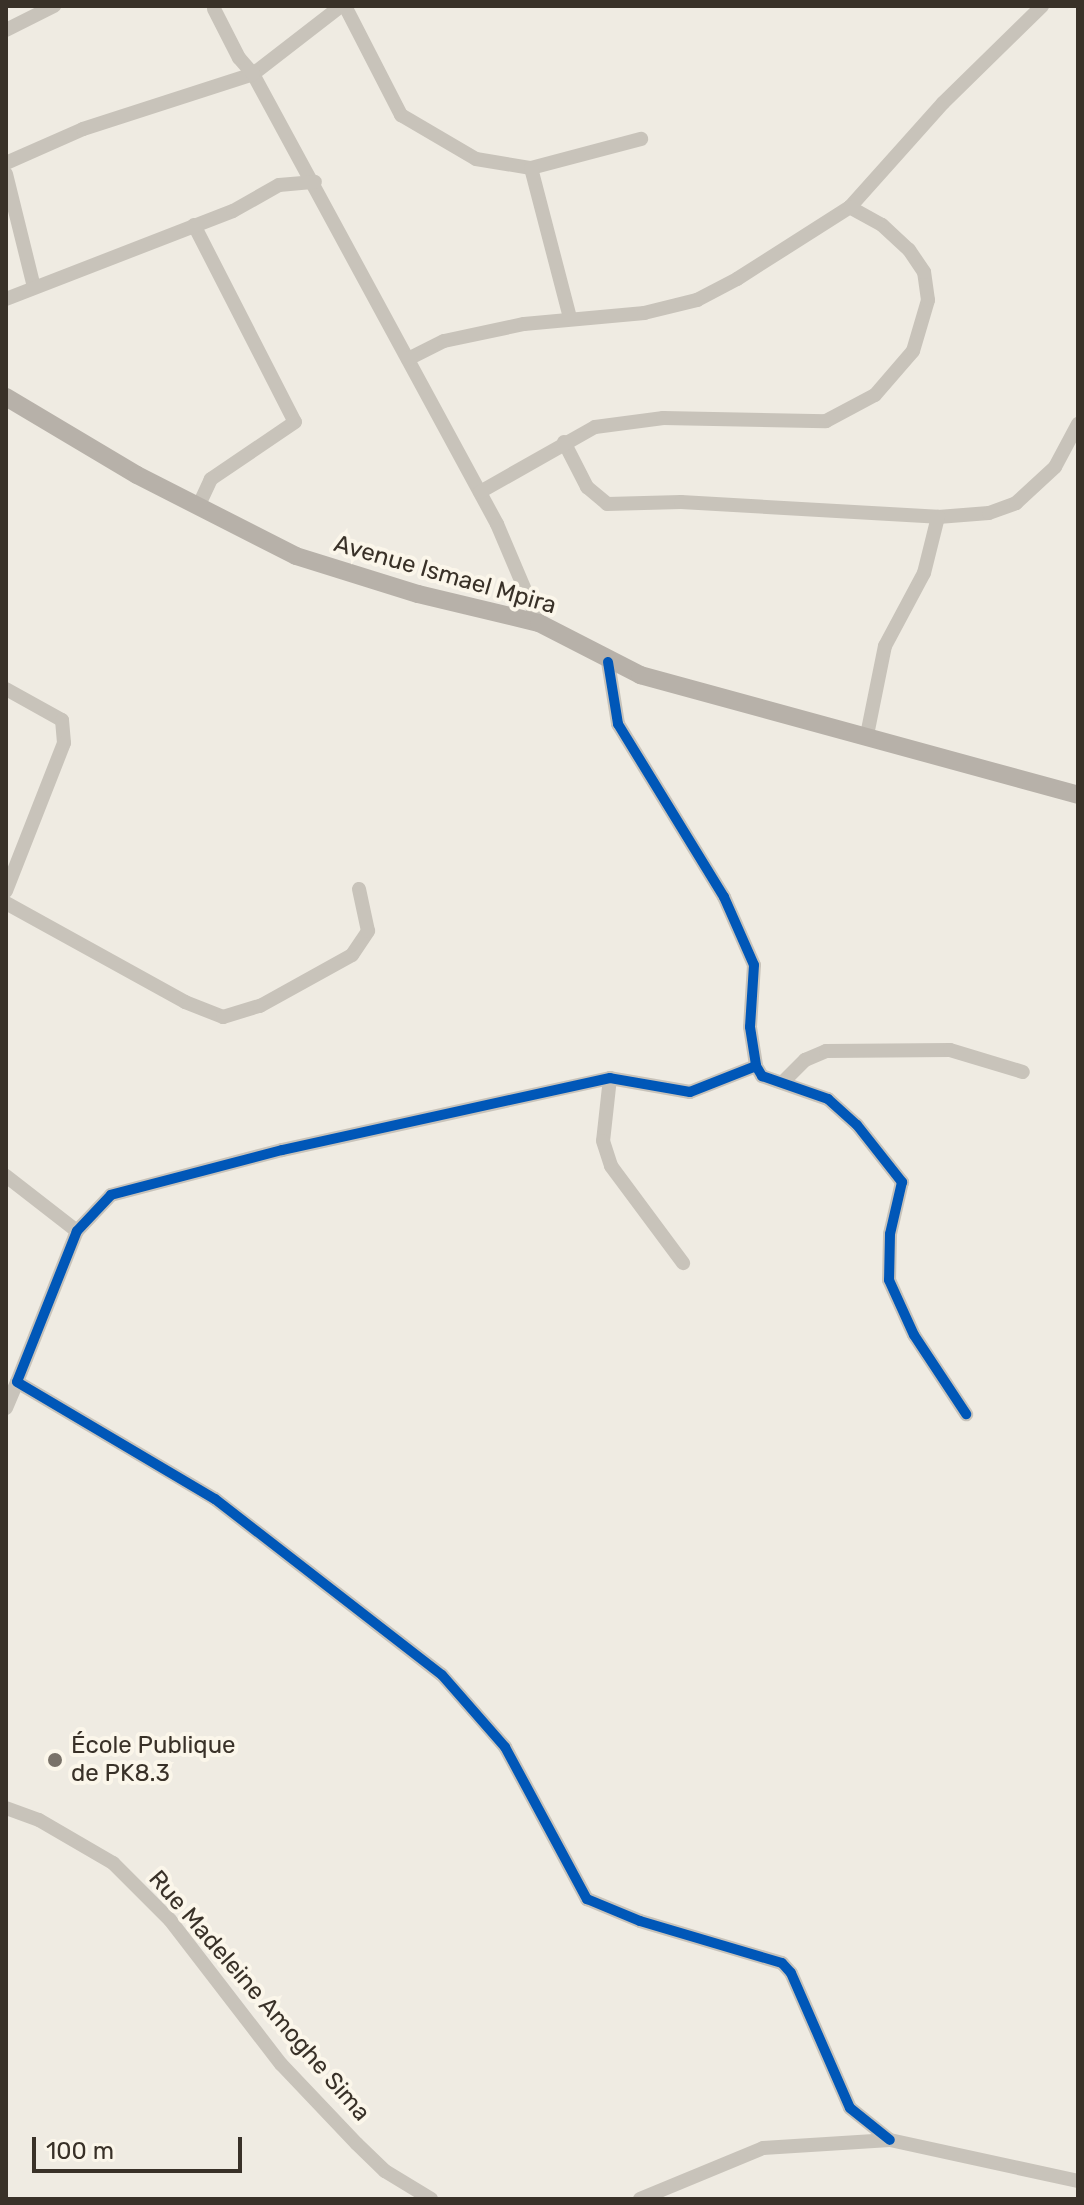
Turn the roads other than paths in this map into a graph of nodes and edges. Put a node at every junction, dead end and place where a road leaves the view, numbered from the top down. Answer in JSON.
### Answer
{"nodes":[{"id":1,"x":54,"y":6,"type":"edge"},
{"id":2,"x":343,"y":6,"type":"edge"},
{"id":3,"x":1042,"y":6,"type":"edge"},
{"id":4,"x":214,"y":9,"type":"dead end"},
{"id":5,"x":6,"y":30,"type":"edge"},
{"id":6,"x":253,"y":74,"type":"junction"},
{"id":7,"x":641,"y":139,"type":"dead end"},
{"id":8,"x":6,"y":163,"type":"edge"},
{"id":9,"x":531,"y":168,"type":"junction"},
{"id":10,"x":6,"y":174,"type":"edge"},
{"id":11,"x":315,"y":182,"type":"junction"},
{"id":12,"x":850,"y":207,"type":"junction"},
{"id":13,"x":194,"y":225,"type":"junction"},
{"id":14,"x":34,"y":287,"type":"junction"},
{"id":15,"x":6,"y":299,"type":"edge"},
{"id":16,"x":570,"y":318,"type":"junction"},
{"id":17,"x":408,"y":359,"type":"junction"},
{"id":18,"x":6,"y":397,"type":"edge"},
{"id":19,"x":1078,"y":424,"type":"edge"},
{"id":20,"x":564,"y":442,"type":"junction"},
{"id":21,"x":480,"y":492,"type":"junction"},
{"id":22,"x":198,"y":507,"type":"junction"},
{"id":23,"x":938,"y":517,"type":"junction"},
{"id":24,"x":539,"y":623,"type":"junction"},
{"id":25,"x":608,"y":662,"type":"junction"},
{"id":26,"x":6,"y":689,"type":"edge"},
{"id":27,"x":867,"y":735,"type":"junction"},
{"id":28,"x":1078,"y":795,"type":"edge"},
{"id":29,"x":359,"y":889,"type":"dead end"},
{"id":30,"x":6,"y":891,"type":"edge"},
{"id":31,"x":6,"y":903,"type":"edge"},
{"id":32,"x":756,"y":1066,"type":"junction"},
{"id":33,"x":1023,"y":1072,"type":"dead end"},
{"id":34,"x":610,"y":1078,"type":"junction"},
{"id":35,"x":784,"y":1081,"type":"junction"},
{"id":36,"x":6,"y":1176,"type":"edge"},
{"id":37,"x":77,"y":1231,"type":"junction"},
{"id":38,"x":683,"y":1263,"type":"dead end"},
{"id":39,"x":17,"y":1382,"type":"junction"},
{"id":40,"x":6,"y":1408,"type":"edge"},
{"id":41,"x":966,"y":1414,"type":"dead end"},
{"id":42,"x":6,"y":1808,"type":"edge"},
{"id":43,"x":890,"y":2140,"type":"junction"},
{"id":44,"x":1078,"y":2181,"type":"edge"},
{"id":45,"x":646,"y":2198,"type":"edge"},
{"id":46,"x":431,"y":2199,"type":"edge"}],
"edges":[{"from":1,"to":5,"type":"street"},
{"from":2,"to":6,"type":"street"},
{"from":2,"to":9,"type":"street"},
{"from":3,"to":12,"type":"street"},
{"from":4,"to":6,"type":"street"},
{"from":6,"to":8,"type":"street"},
{"from":6,"to":11,"type":"street"},
{"from":7,"to":9,"type":"street"},
{"from":9,"to":16,"type":"street"},
{"from":10,"to":14,"type":"street"},
{"from":11,"to":13,"type":"street"},
{"from":11,"to":17,"type":"street"},
{"from":12,"to":16,"type":"street"},
{"from":12,"to":20,"type":"street"},
{"from":13,"to":14,"type":"street"},
{"from":13,"to":22,"type":"street"},
{"from":14,"to":15,"type":"street"},
{"from":16,"to":17,"type":"street"},
{"from":17,"to":21,"type":"street"},
{"from":18,"to":22,"type":"main road","name":"Avenue Ismael Mpira"},
{"from":19,"to":23,"type":"street"},
{"from":20,"to":21,"type":"street"},
{"from":20,"to":23,"type":"street"},
{"from":21,"to":24,"type":"street"},
{"from":22,"to":24,"type":"main road","name":"Avenue Ismael Mpira"},
{"from":23,"to":27,"type":"street"},
{"from":24,"to":25,"type":"main road","name":"Avenue Ismael Mpira"},
{"from":25,"to":27,"type":"main road","name":"Avenue Ismael Mpira"},
{"from":25,"to":32,"type":"street"},
{"from":26,"to":30,"type":"street"},
{"from":27,"to":28,"type":"main road","name":"Avenue Ismael Mpira"},
{"from":29,"to":31,"type":"street"},
{"from":32,"to":34,"type":"street"},
{"from":32,"to":35,"type":"street"},
{"from":33,"to":35,"type":"street"},
{"from":34,"to":37,"type":"street"},
{"from":34,"to":38,"type":"street"},
{"from":35,"to":41,"type":"street"},
{"from":36,"to":37,"type":"street"},
{"from":37,"to":39,"type":"street"},
{"from":39,"to":40,"type":"street"},
{"from":39,"to":43,"type":"street"},
{"from":42,"to":46,"type":"street","name":"Rue Madeleine Amoghe Sima"},
{"from":43,"to":44,"type":"street"},
{"from":43,"to":45,"type":"street"}]}
